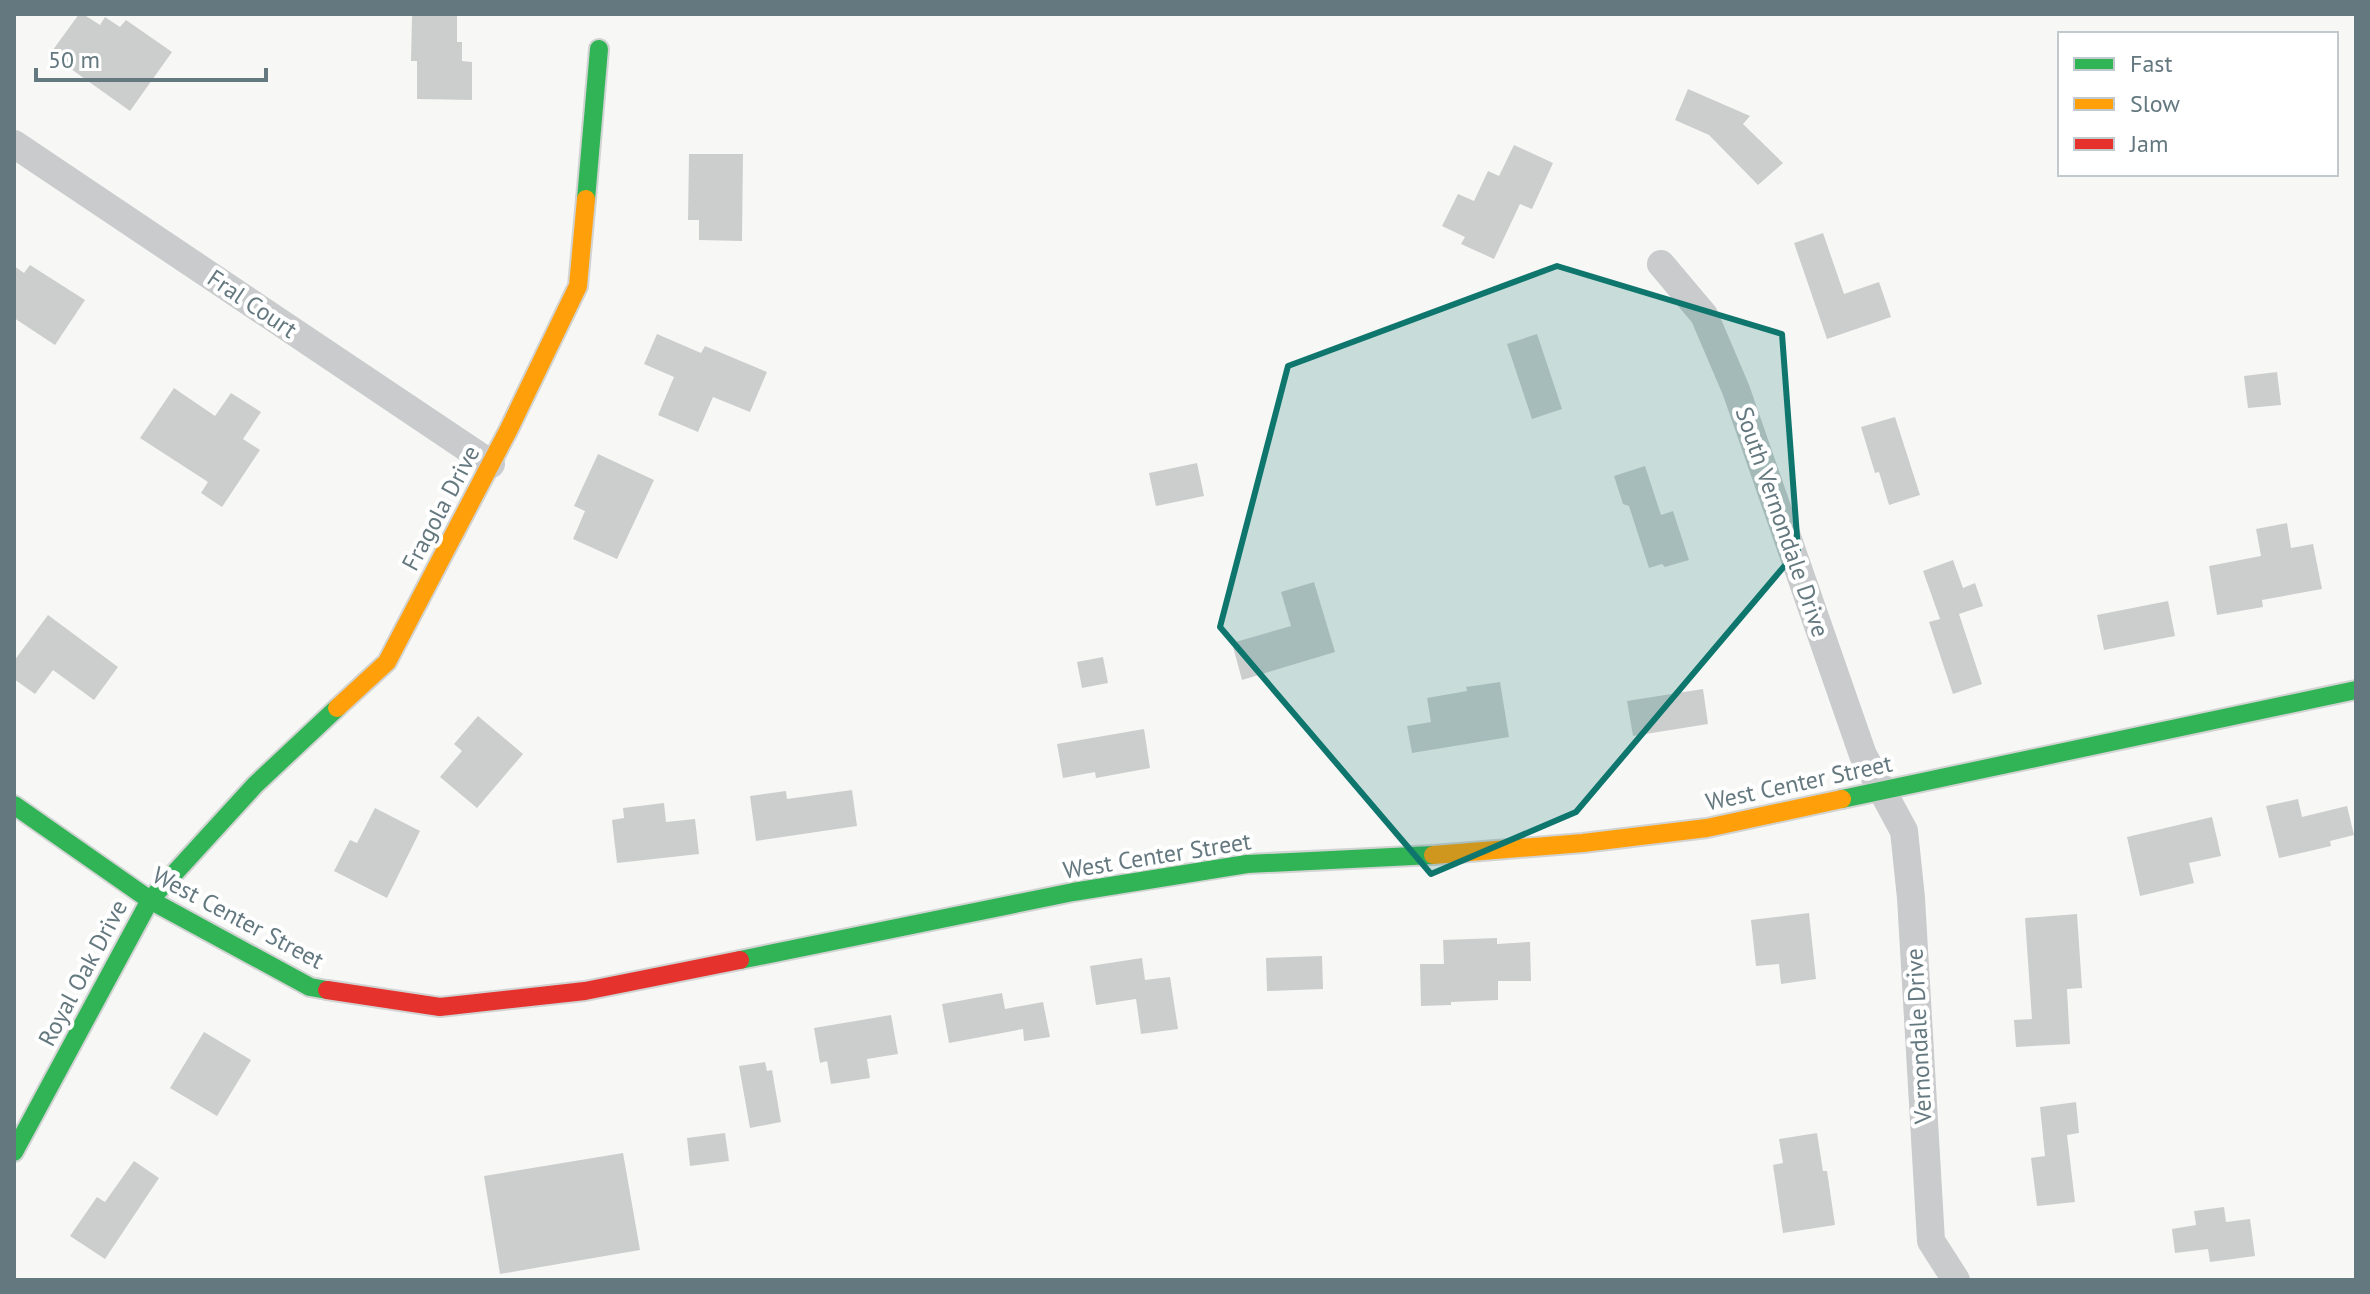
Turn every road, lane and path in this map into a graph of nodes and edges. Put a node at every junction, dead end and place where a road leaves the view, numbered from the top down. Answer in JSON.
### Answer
{"nodes":[{"id":1,"x":599,"y":49,"type":"dead end"},
{"id":2,"x":14,"y":144,"type":"edge"},
{"id":3,"x":1661,"y":264,"type":"dead end"},
{"id":4,"x":491,"y":464,"type":"junction"},
{"id":5,"x":2356,"y":690,"type":"edge"},
{"id":6,"x":1882,"y":790,"type":"junction"},
{"id":7,"x":14,"y":805,"type":"edge"},
{"id":8,"x":150,"y":900,"type":"junction"},
{"id":9,"x":14,"y":1152,"type":"edge"},
{"id":10,"x":1956,"y":1280,"type":"edge"}],
"edges":[{"from":1,"to":4,"type":"street","name":"Fragola Drive"},
{"from":2,"to":4,"type":"street","name":"Fral Court"},
{"from":3,"to":6,"type":"street","name":"South Vernondale Drive"},
{"from":4,"to":8,"type":"street","name":"Fragola Drive"},
{"from":5,"to":6,"type":"street","name":"West Center Street"},
{"from":6,"to":8,"type":"street","name":"West Center Street"},
{"from":6,"to":10,"type":"street","name":"Vernondale Drive"},
{"from":7,"to":8,"type":"street","name":"West Center Street"},
{"from":8,"to":9,"type":"street","name":"Royal Oak Drive"}]}
